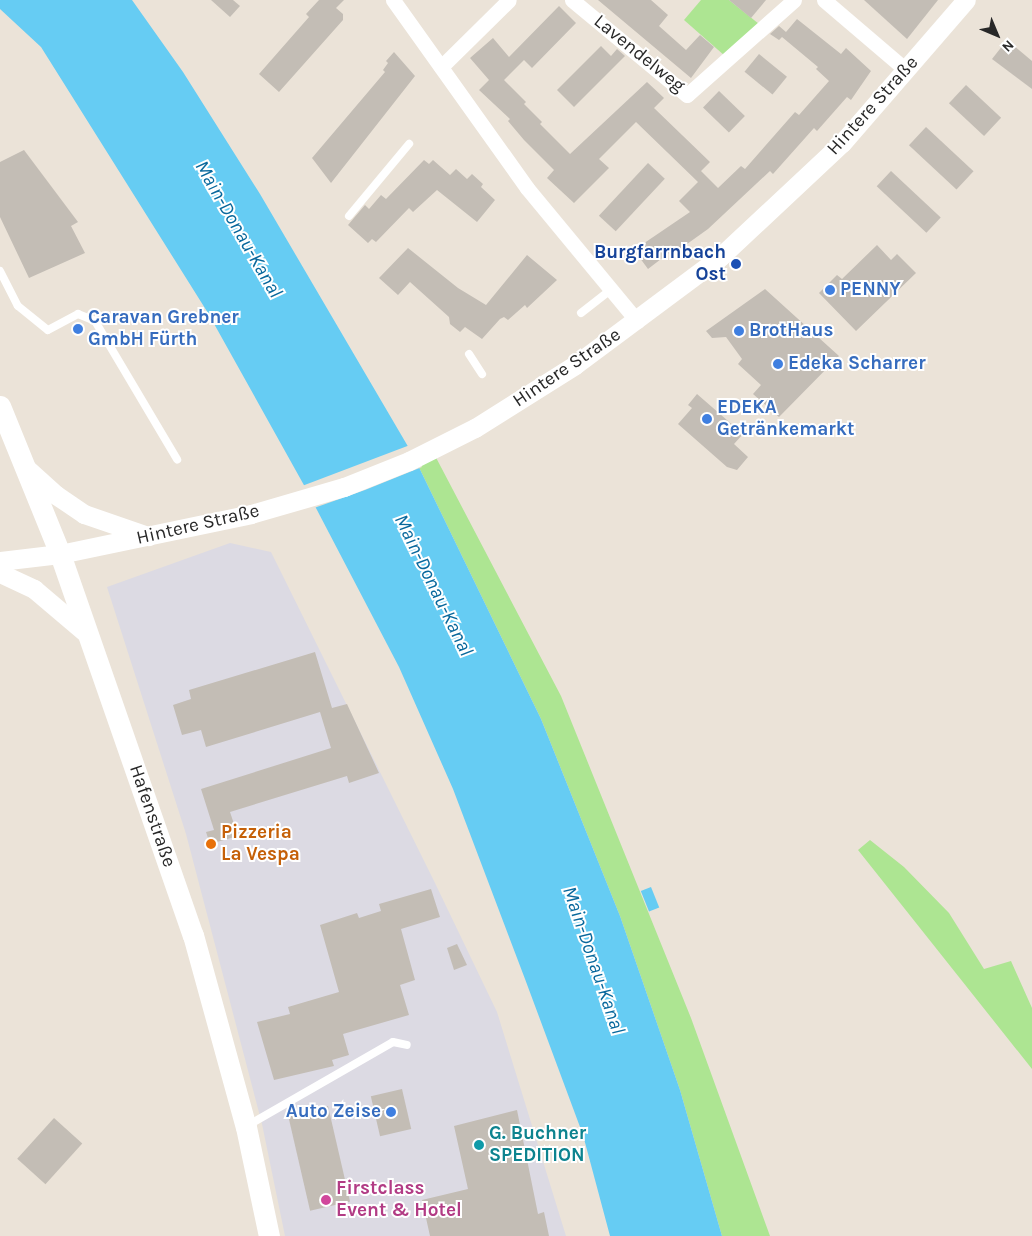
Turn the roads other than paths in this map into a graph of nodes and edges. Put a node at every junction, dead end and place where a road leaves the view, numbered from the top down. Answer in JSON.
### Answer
{"nodes":[{"id":1,"x":394,"y":0,"type":"edge"},
{"id":2,"x":509,"y":0,"type":"edge"},
{"id":3,"x":572,"y":0,"type":"edge"},
{"id":4,"x":794,"y":0,"type":"edge"},
{"id":5,"x":824,"y":0,"type":"edge"},
{"id":6,"x":966,"y":0,"type":"edge"},
{"id":7,"x":441,"y":67,"type":"junction"},
{"id":8,"x":906,"y":70,"type":"junction"},
{"id":9,"x":409,"y":144,"type":"dead end"},
{"id":10,"x":349,"y":216,"type":"dead end"},
{"id":11,"x":0,"y":271,"type":"edge"},
{"id":12,"x":612,"y":289,"type":"junction"},
{"id":13,"x":581,"y":313,"type":"dead end"},
{"id":14,"x":637,"y":321,"type":"junction"},
{"id":15,"x":468,"y":354,"type":"dead end"},
{"id":16,"x":482,"y":374,"type":"dead end"},
{"id":17,"x":0,"y":406,"type":"edge"},
{"id":18,"x":177,"y":458,"type":"dead end"},
{"id":19,"x":24,"y":466,"type":"junction"},
{"id":20,"x":150,"y":536,"type":"junction"},
{"id":21,"x":60,"y":554,"type":"junction"},
{"id":22,"x":0,"y":561,"type":"edge"},
{"id":23,"x":0,"y":573,"type":"edge"},
{"id":24,"x":87,"y":634,"type":"junction"},
{"id":25,"x":407,"y":1045,"type":"dead end"},
{"id":26,"x":246,"y":1127,"type":"junction"},
{"id":27,"x":269,"y":1236,"type":"edge"}],
"edges":[{"from":1,"to":7,"type":"street"},
{"from":2,"to":7,"type":"street"},
{"from":3,"to":4,"type":"street","name":"Lavendelweg"},
{"from":5,"to":8,"type":"street"},
{"from":6,"to":8,"type":"street","name":"Hintere Straße"},
{"from":7,"to":12,"type":"street"},
{"from":8,"to":14,"type":"street","name":"Hintere Straße"},
{"from":9,"to":10,"type":"lane"},
{"from":11,"to":18,"type":"lane"},
{"from":12,"to":13,"type":"lane"},
{"from":12,"to":14,"type":"street"},
{"from":14,"to":20,"type":"street","name":"Hintere Straße"},
{"from":15,"to":16,"type":"lane"},
{"from":17,"to":19,"type":"main road","name":"Hafenstraße"},
{"from":19,"to":20,"type":"street"},
{"from":19,"to":21,"type":"main road","name":"Hafenstraße"},
{"from":20,"to":21,"type":"street","name":"Hintere Straße"},
{"from":21,"to":22,"type":"street","name":"Hintere Straße"},
{"from":21,"to":24,"type":"main road","name":"Hafenstraße"},
{"from":23,"to":24,"type":"street"},
{"from":24,"to":26,"type":"main road","name":"Hafenstraße"},
{"from":25,"to":26,"type":"lane"},
{"from":26,"to":27,"type":"main road","name":"Hafenstraße"}]}
